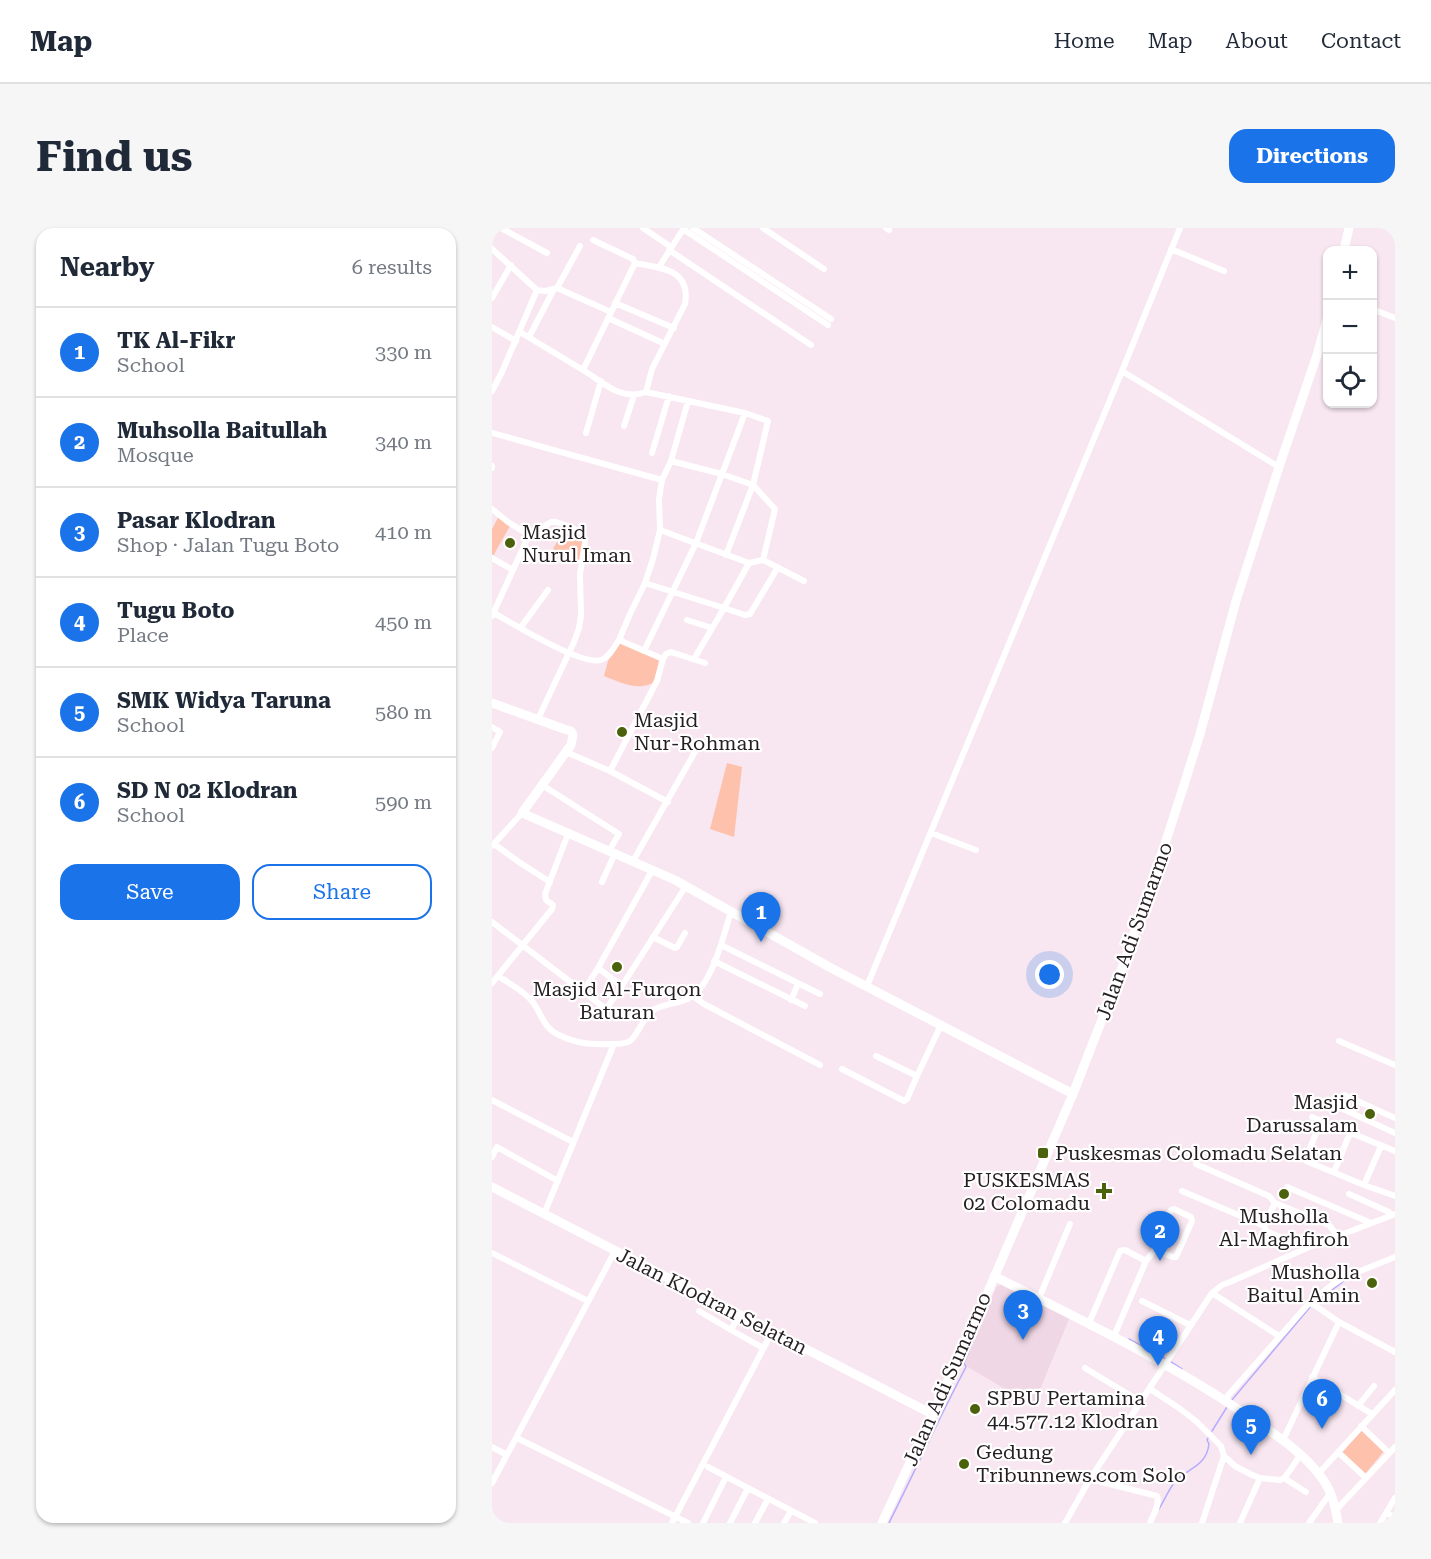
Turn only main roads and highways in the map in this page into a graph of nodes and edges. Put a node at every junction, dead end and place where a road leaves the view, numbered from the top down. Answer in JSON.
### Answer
{"nodes":[{"id":1,"x":1349,"y":228,"type":"edge"},
{"id":2,"x":1345,"y":246,"type":"edge"},
{"id":3,"x":1323,"y":334,"type":"edge"},
{"id":4,"x":492,"y":703,"type":"edge"},
{"id":5,"x":1073,"y":1094,"type":"junction"},
{"id":6,"x":492,"y":1187,"type":"edge"},
{"id":7,"x":994,"y":1276,"type":"junction"},
{"id":8,"x":932,"y":1414,"type":"junction"},
{"id":9,"x":882,"y":1523,"type":"edge"},
{"id":10,"x":1338,"y":1523,"type":"edge"}],
"edges":[{"from":1,"to":2,"type":"main road"},
{"from":3,"to":5,"type":"main road","name":"Jalan Adi Sumarmo"},
{"from":4,"to":5,"type":"main road"},
{"from":5,"to":7,"type":"main road","name":"Jalan Adi Sumarmo"},
{"from":6,"to":8,"type":"main road","name":"Jalan Klodran Selatan"},
{"from":7,"to":8,"type":"main road","name":"Jalan Adi Sumarmo"},
{"from":7,"to":10,"type":"main road"},
{"from":8,"to":9,"type":"main road","name":"Jalan Adi Sumarmo"}]}
